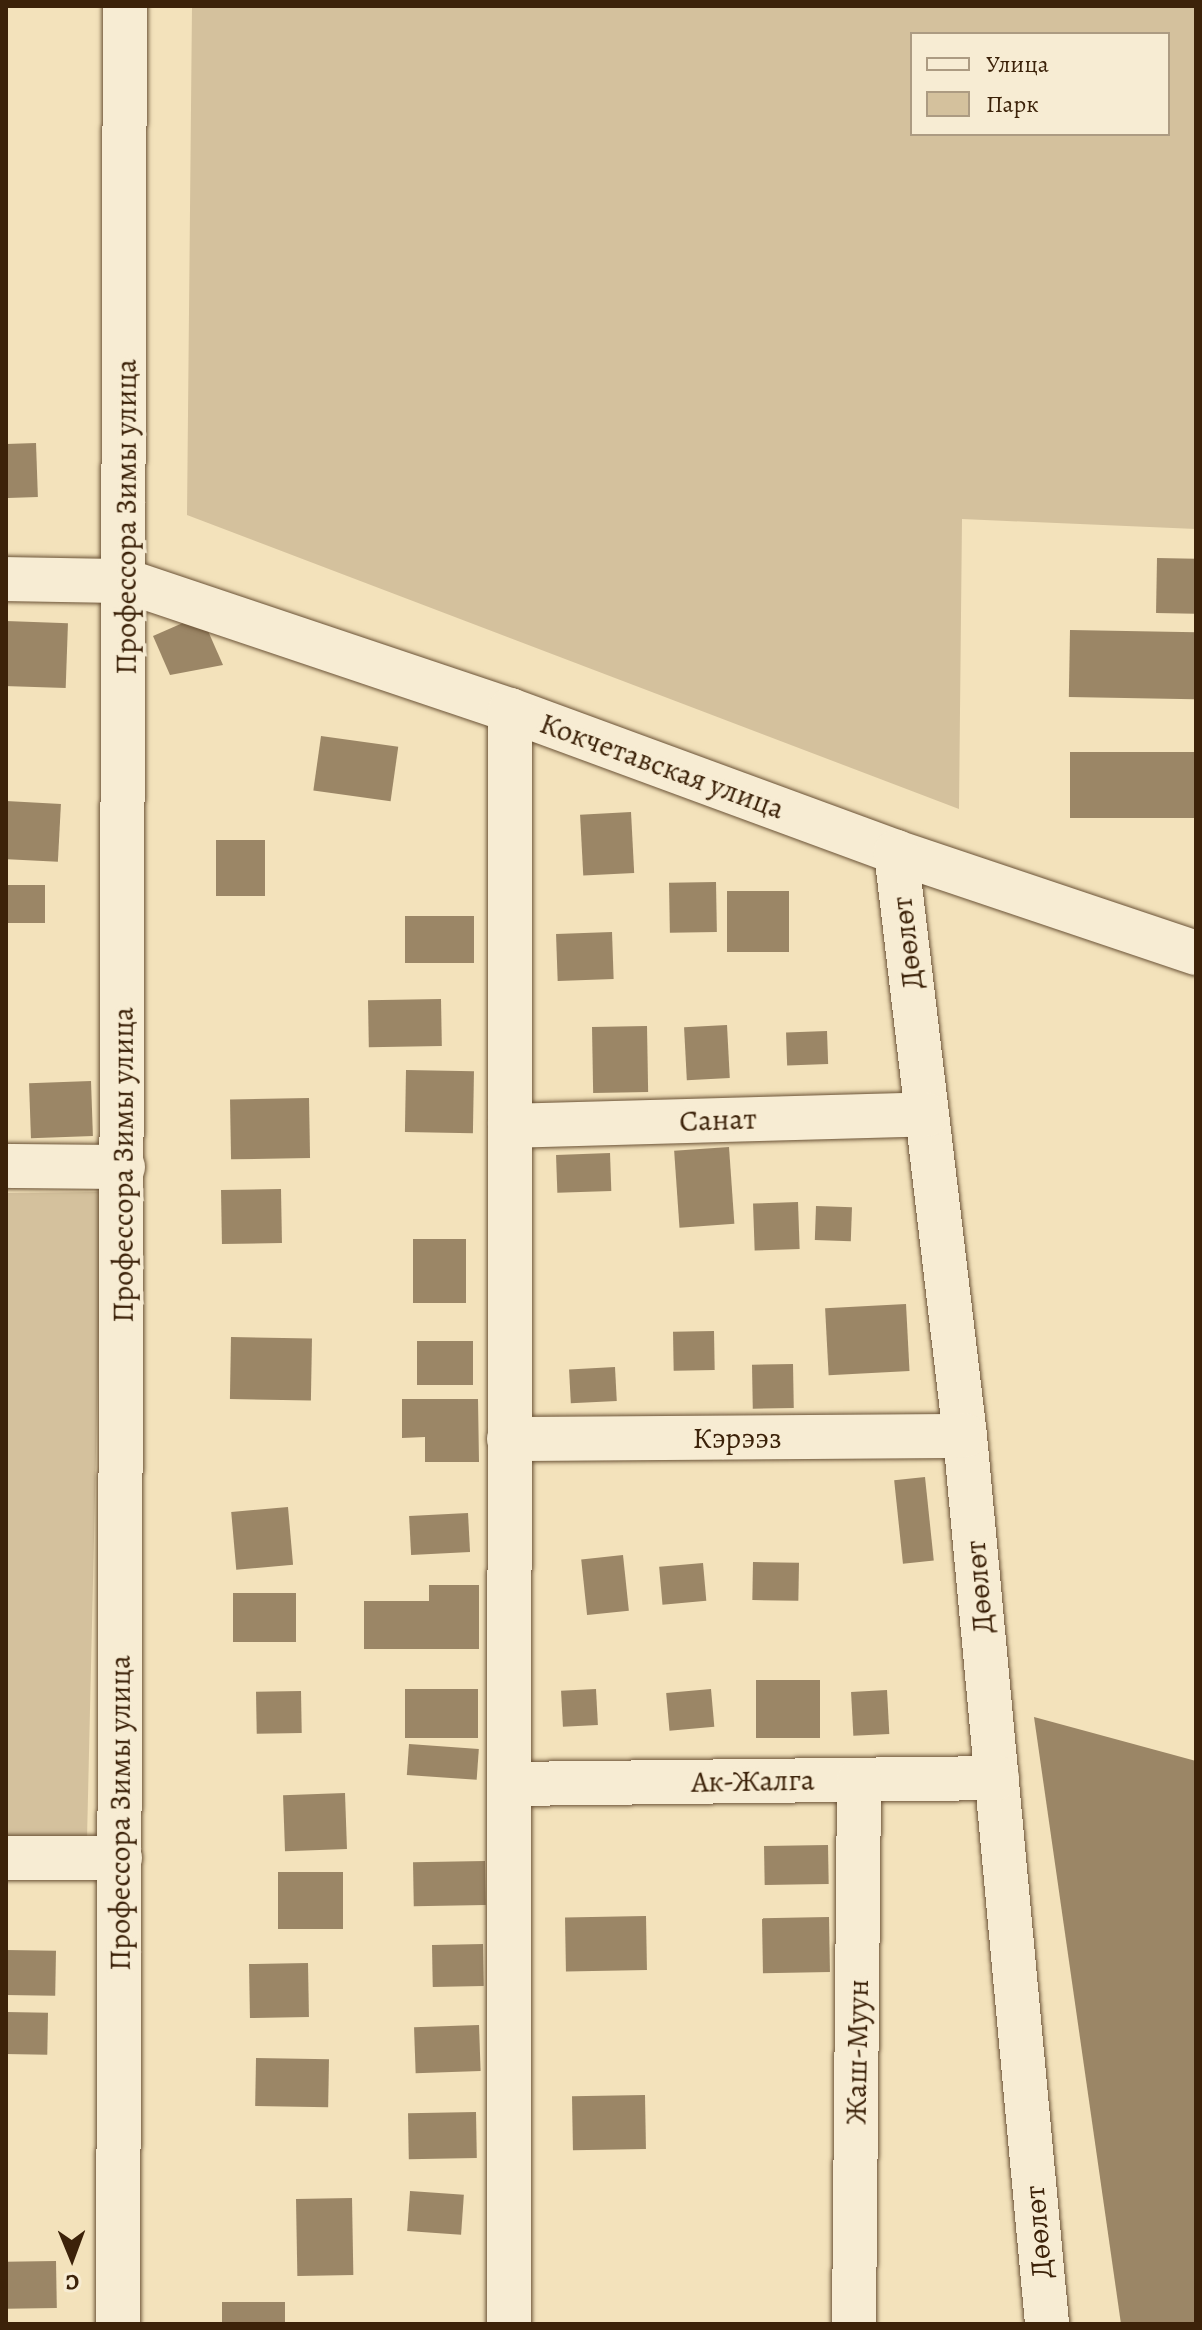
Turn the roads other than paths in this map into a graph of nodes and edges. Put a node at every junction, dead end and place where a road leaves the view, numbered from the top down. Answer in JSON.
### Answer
{"nodes":[{"id":1,"x":125,"y":6,"type":"edge"},
{"id":2,"x":6,"y":579,"type":"edge"},
{"id":3,"x":126,"y":581,"type":"junction"},
{"id":4,"x":510,"y":710,"type":"junction"},
{"id":5,"x":896,"y":852,"type":"junction"},
{"id":6,"x":1196,"y":953,"type":"edge"},
{"id":7,"x":927,"y":1114,"type":"junction"},
{"id":8,"x":510,"y":1126,"type":"junction"},
{"id":9,"x":6,"y":1166,"type":"edge"},
{"id":10,"x":123,"y":1167,"type":"junction"},
{"id":11,"x":965,"y":1436,"type":"junction"},
{"id":12,"x":509,"y":1439,"type":"junction"},
{"id":13,"x":997,"y":1778,"type":"junction"},
{"id":14,"x":859,"y":1780,"type":"junction"},
{"id":15,"x":509,"y":1784,"type":"junction"},
{"id":16,"x":6,"y":1858,"type":"edge"},
{"id":17,"x":120,"y":1858,"type":"junction"},
{"id":18,"x":118,"y":2324,"type":"edge"},
{"id":19,"x":509,"y":2324,"type":"edge"},
{"id":20,"x":854,"y":2324,"type":"edge"},
{"id":21,"x":1047,"y":2324,"type":"edge"}],
"edges":[{"from":1,"to":3,"type":"street","name":"Профессора Зимы улица"},
{"from":2,"to":3,"type":"street","name":"Кокчетавская улица"},
{"from":3,"to":4,"type":"street","name":"Кокчетавская улица"},
{"from":3,"to":10,"type":"street","name":"Профессора Зимы улица"},
{"from":4,"to":5,"type":"street","name":"Кокчетавская улица"},
{"from":4,"to":8,"type":"street"},
{"from":5,"to":6,"type":"street","name":"Кокчетавская улица"},
{"from":5,"to":7,"type":"street","name":"Дөөлөт"},
{"from":7,"to":8,"type":"street","name":"Санат"},
{"from":7,"to":11,"type":"street","name":"Дөөлөт"},
{"from":8,"to":12,"type":"street"},
{"from":9,"to":10,"type":"street"},
{"from":10,"to":17,"type":"street","name":"Профессора Зимы улица"},
{"from":11,"to":12,"type":"street","name":"Кэрээз"},
{"from":11,"to":13,"type":"street","name":"Дөөлөт"},
{"from":12,"to":15,"type":"street"},
{"from":13,"to":14,"type":"street","name":"Ак-Жалга"},
{"from":13,"to":21,"type":"street","name":"Дөөлөт"},
{"from":14,"to":15,"type":"street","name":"Ак-Жалга"},
{"from":14,"to":20,"type":"street","name":"Жаш-Муун"},
{"from":15,"to":19,"type":"street"},
{"from":16,"to":17,"type":"street"},
{"from":17,"to":18,"type":"street","name":"Профессора Зимы улица"}]}
